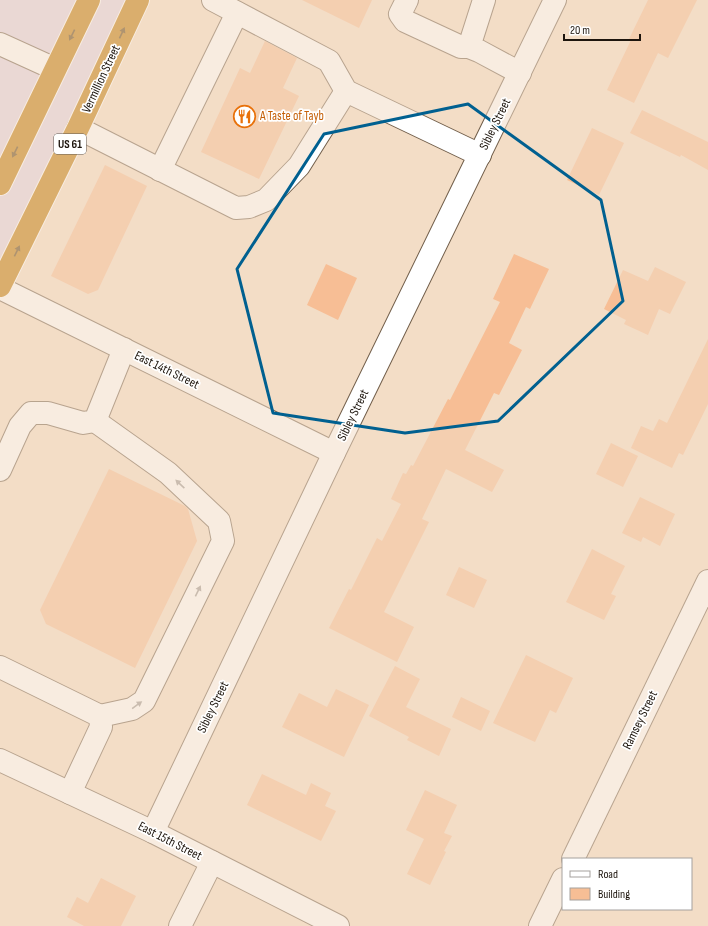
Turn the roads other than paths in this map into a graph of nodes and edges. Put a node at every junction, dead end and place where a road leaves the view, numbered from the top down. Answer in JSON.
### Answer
{"nodes":[{"id":1,"x":89,"y":0,"type":"edge"},
{"id":2,"x":138,"y":0,"type":"edge"},
{"id":3,"x":213,"y":0,"type":"edge"},
{"id":4,"x":406,"y":0,"type":"edge"},
{"id":5,"x":484,"y":0,"type":"edge"},
{"id":6,"x":556,"y":0,"type":"edge"},
{"id":7,"x":237,"y":13,"type":"junction"},
{"id":8,"x":0,"y":44,"type":"edge"},
{"id":9,"x":469,"y":47,"type":"junction"},
{"id":10,"x":55,"y":69,"type":"junction"},
{"id":11,"x":520,"y":73,"type":"junction"},
{"id":12,"x":346,"y":91,"type":"junction"},
{"id":13,"x":78,"y":128,"type":"junction"},
{"id":14,"x":480,"y":155,"type":"junction"},
{"id":15,"x":160,"y":170,"type":"junction"},
{"id":16,"x":0,"y":184,"type":"edge"},
{"id":17,"x":0,"y":287,"type":"edge"},
{"id":18,"x":124,"y":349,"type":"junction"},
{"id":19,"x":95,"y":421,"type":"junction"},
{"id":20,"x":334,"y":453,"type":"junction"},
{"id":21,"x":0,"y":470,"type":"edge"},
{"id":22,"x":708,"y":581,"type":"edge"},
{"id":23,"x":0,"y":667,"type":"edge"},
{"id":24,"x":100,"y":716,"type":"junction"},
{"id":25,"x":2,"y":767,"type":"edge"},
{"id":26,"x":70,"y":793,"type":"junction"},
{"id":27,"x":153,"y":832,"type":"junction"},
{"id":28,"x":573,"y":858,"type":"edge"},
{"id":29,"x":212,"y":862,"type":"junction"},
{"id":30,"x":562,"y":881,"type":"edge"},
{"id":31,"x":180,"y":926,"type":"edge"},
{"id":32,"x":338,"y":926,"type":"edge"},
{"id":33,"x":540,"y":926,"type":"edge"}],
"edges":[{"from":1,"to":10,"type":"highway","one_way":true},
{"from":13,"to":2,"type":"highway","name":"Vermillion Street","number":"US 61","one_way":true},
{"from":3,"to":7,"type":"street"},
{"from":4,"to":9,"type":"street"},
{"from":5,"to":9,"type":"street"},
{"from":6,"to":11,"type":"street","name":"Sibley Street"},
{"from":7,"to":12,"type":"street"},
{"from":7,"to":15,"type":"street"},
{"from":8,"to":10,"type":"street"},
{"from":9,"to":11,"type":"street"},
{"from":10,"to":16,"type":"highway","one_way":true},
{"from":11,"to":14,"type":"street","name":"Sibley Street"},
{"from":12,"to":14,"type":"street"},
{"from":12,"to":15,"type":"street"},
{"from":13,"to":15,"type":"street"},
{"from":17,"to":13,"type":"highway","name":"Vermillion Street","number":"US 61","one_way":true},
{"from":14,"to":20,"type":"street","name":"Sibley Street"},
{"from":17,"to":18,"type":"street","name":"East 14th Street"},
{"from":18,"to":19,"type":"street"},
{"from":18,"to":20,"type":"street","name":"East 14th Street"},
{"from":19,"to":21,"type":"street"},
{"from":24,"to":19,"type":"street","one_way":true},
{"from":20,"to":27,"type":"street","name":"Sibley Street"},
{"from":22,"to":28,"type":"street","name":"Ramsey Street"},
{"from":23,"to":24,"type":"street"},
{"from":24,"to":26,"type":"street"},
{"from":25,"to":26,"type":"street","name":"East 15th Street"},
{"from":26,"to":27,"type":"street","name":"East 15th Street"},
{"from":27,"to":29,"type":"street","name":"East 15th Street"},
{"from":29,"to":31,"type":"street"},
{"from":29,"to":32,"type":"street","name":"East 15th Street"},
{"from":30,"to":33,"type":"street"}]}
